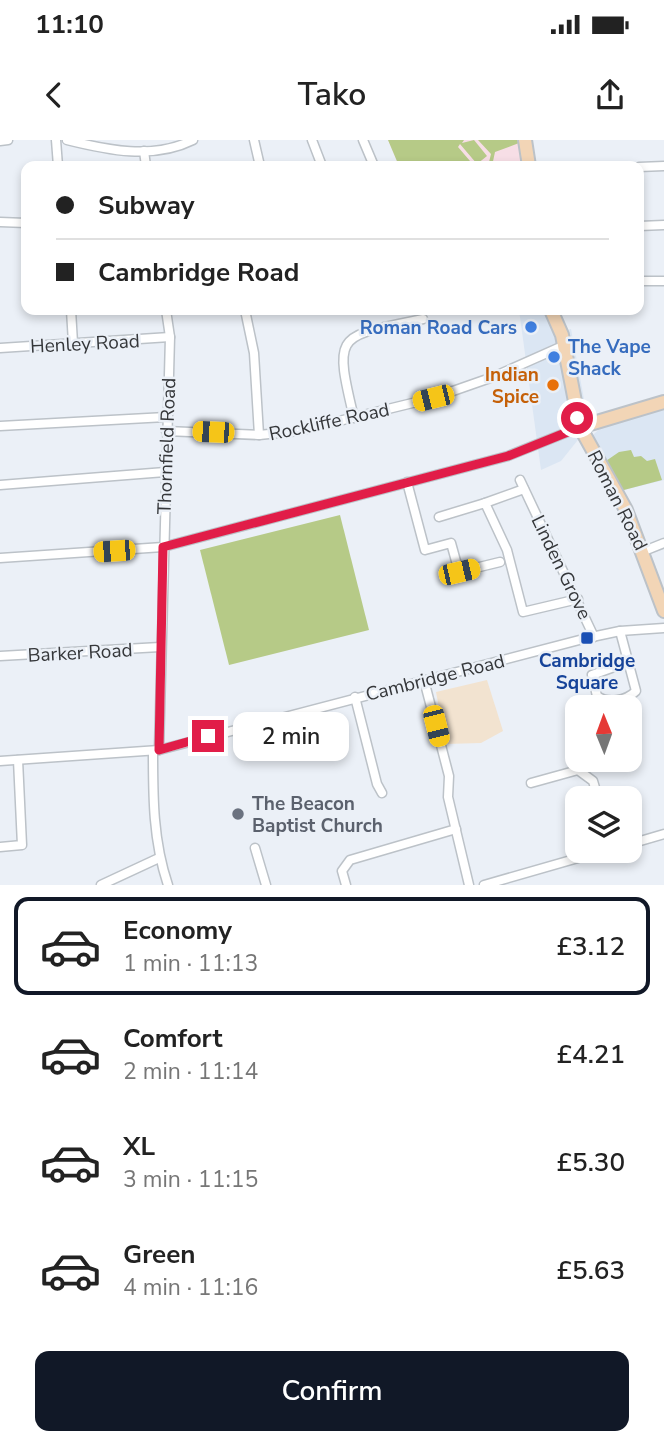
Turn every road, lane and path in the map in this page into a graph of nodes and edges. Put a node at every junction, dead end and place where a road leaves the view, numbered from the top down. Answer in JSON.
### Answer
{"nodes":[{"id":1,"x":8,"y":140,"type":"edge"},
{"id":2,"x":56,"y":140,"type":"edge"},
{"id":3,"x":67,"y":140,"type":"edge"},
{"id":4,"x":192,"y":140,"type":"edge"},
{"id":5,"x":254,"y":140,"type":"edge"},
{"id":6,"x":312,"y":140,"type":"edge"},
{"id":7,"x":363,"y":140,"type":"edge"},
{"id":8,"x":525,"y":140,"type":"edge"},
{"id":9,"x":0,"y":141,"type":"edge"},
{"id":10,"x":144,"y":151,"type":"junction"},
{"id":11,"x":58,"y":161,"type":"edge"},
{"id":12,"x":145,"y":161,"type":"edge"},
{"id":13,"x":259,"y":161,"type":"edge"},
{"id":14,"x":320,"y":161,"type":"edge"},
{"id":15,"x":372,"y":161,"type":"edge"},
{"id":16,"x":528,"y":161,"type":"edge"},
{"id":17,"x":664,"y":166,"type":"edge"},
{"id":18,"x":644,"y":167,"type":"edge"},
{"id":19,"x":0,"y":222,"type":"edge"},
{"id":20,"x":21,"y":223,"type":"edge"},
{"id":21,"x":664,"y":225,"type":"edge"},
{"id":22,"x":644,"y":226,"type":"edge"},
{"id":23,"x":644,"y":281,"type":"edge"},
{"id":24,"x":664,"y":281,"type":"edge"},
{"id":25,"x":71,"y":315,"type":"edge"},
{"id":26,"x":167,"y":315,"type":"edge"},
{"id":27,"x":246,"y":315,"type":"edge"},
{"id":28,"x":407,"y":315,"type":"edge"},
{"id":29,"x":553,"y":315,"type":"edge"},
{"id":30,"x":422,"y":319,"type":"dead end"},
{"id":31,"x":408,"y":322,"type":"junction"},
{"id":32,"x":170,"y":337,"type":"junction"},
{"id":33,"x":73,"y":343,"type":"junction"},
{"id":34,"x":565,"y":345,"type":"junction"},
{"id":35,"x":0,"y":348,"type":"edge"},
{"id":36,"x":664,"y":402,"type":"edge"},
{"id":37,"x":166,"y":417,"type":"junction"},
{"id":38,"x":354,"y":418,"type":"junction"},
{"id":39,"x":0,"y":426,"type":"edge"},
{"id":40,"x":580,"y":427,"type":"junction"},
{"id":41,"x":166,"y":430,"type":"junction"},
{"id":42,"x":259,"y":435,"type":"junction"},
{"id":43,"x":165,"y":472,"type":"junction"},
{"id":44,"x":407,"y":482,"type":"junction"},
{"id":45,"x":0,"y":485,"type":"edge"},
{"id":46,"x":485,"y":503,"type":"junction"},
{"id":47,"x":439,"y":517,"type":"dead end"},
{"id":48,"x":664,"y":543,"type":"edge"},
{"id":49,"x":163,"y":547,"type":"junction"},
{"id":50,"x":644,"y":551,"type":"junction"},
{"id":51,"x":0,"y":558,"type":"edge"},
{"id":52,"x":500,"y":562,"type":"dead end"},
{"id":53,"x":578,"y":599,"type":"junction"},
{"id":54,"x":664,"y":611,"type":"edge"},
{"id":55,"x":664,"y":628,"type":"edge"},
{"id":56,"x":620,"y":631,"type":"junction"},
{"id":57,"x":594,"y":637,"type":"junction"},
{"id":58,"x":160,"y":647,"type":"junction"},
{"id":59,"x":0,"y":656,"type":"edge"},
{"id":60,"x":628,"y":662,"type":"junction"},
{"id":61,"x":424,"y":680,"type":"junction"},
{"id":62,"x":355,"y":697,"type":"junction"},
{"id":63,"x":156,"y":750,"type":"junction"},
{"id":64,"x":18,"y":760,"type":"junction"},
{"id":65,"x":0,"y":761,"type":"edge"},
{"id":66,"x":531,"y":783,"type":"dead end"},
{"id":67,"x":594,"y":786,"type":"edge"},
{"id":68,"x":382,"y":793,"type":"dead end"},
{"id":69,"x":456,"y":829,"type":"junction"},
{"id":70,"x":664,"y":834,"type":"edge"},
{"id":71,"x":642,"y":840,"type":"edge"},
{"id":72,"x":0,"y":847,"type":"edge"},
{"id":73,"x":255,"y":848,"type":"dead end"},
{"id":74,"x":159,"y":858,"type":"junction"},
{"id":75,"x":565,"y":862,"type":"edge"},
{"id":76,"x":101,"y":885,"type":"edge"},
{"id":77,"x":168,"y":885,"type":"edge"},
{"id":78,"x":265,"y":885,"type":"edge"},
{"id":79,"x":346,"y":885,"type":"edge"},
{"id":80,"x":469,"y":885,"type":"edge"},
{"id":81,"x":484,"y":885,"type":"edge"}],
"edges":[{"from":1,"to":9,"type":"street"},
{"from":2,"to":11,"type":"street"},
{"from":3,"to":10,"type":"street"},
{"from":4,"to":10,"type":"street"},
{"from":5,"to":13,"type":"street"},
{"from":6,"to":14,"type":"street"},
{"from":7,"to":15,"type":"street"},
{"from":8,"to":16,"type":"street"},
{"from":10,"to":12,"type":"street"},
{"from":17,"to":18,"type":"street"},
{"from":19,"to":20,"type":"street"},
{"from":21,"to":22,"type":"street"},
{"from":23,"to":24,"type":"street"},
{"from":25,"to":33,"type":"street"},
{"from":26,"to":32,"type":"street","name":"Thornfield Road"},
{"from":27,"to":42,"type":"street"},
{"from":28,"to":31,"type":"street"},
{"from":29,"to":34,"type":"street","name":"Roman Road"},
{"from":30,"to":31,"type":"street"},
{"from":31,"to":38,"type":"street"},
{"from":32,"to":33,"type":"street","name":"Henley Road"},
{"from":32,"to":37,"type":"street","name":"Thornfield Road"},
{"from":33,"to":35,"type":"street","name":"Henley Road"},
{"from":34,"to":38,"type":"street","name":"Rockliffe Road"},
{"from":34,"to":40,"type":"street","name":"Roman Road"},
{"from":36,"to":40,"type":"street"},
{"from":37,"to":39,"type":"street"},
{"from":37,"to":41,"type":"street","name":"Thornfield Road"},
{"from":38,"to":42,"type":"street","name":"Rockliffe Road"},
{"from":40,"to":44,"type":"street"},
{"from":40,"to":50,"type":"street","name":"Roman Road"},
{"from":41,"to":42,"type":"street","name":"Rockliffe Road"},
{"from":41,"to":43,"type":"street","name":"Thornfield Road"},
{"from":43,"to":45,"type":"street"},
{"from":43,"to":49,"type":"street","name":"Thornfield Road"},
{"from":44,"to":49,"type":"street"},
{"from":44,"to":52,"type":"street"},
{"from":46,"to":47,"type":"street"},
{"from":46,"to":53,"type":"street","name":"Linden Grove"},
{"from":46,"to":53,"type":"street"},
{"from":48,"to":50,"type":"street"},
{"from":49,"to":51,"type":"street"},
{"from":49,"to":58,"type":"street","name":"Thornfield Road"},
{"from":50,"to":54,"type":"street","name":"Roman Road"},
{"from":53,"to":57,"type":"street","name":"Linden Grove"},
{"from":55,"to":56,"type":"street","name":"Cambridge Road"},
{"from":56,"to":57,"type":"street","name":"Cambridge Road"},
{"from":56,"to":60,"type":"street"},
{"from":57,"to":61,"type":"street","name":"Cambridge Road"},
{"from":58,"to":59,"type":"street","name":"Barker Road"},
{"from":58,"to":63,"type":"street","name":"Thornfield Road"},
{"from":60,"to":60,"type":"street"},
{"from":61,"to":62,"type":"street","name":"Cambridge Road"},
{"from":61,"to":69,"type":"street"},
{"from":62,"to":63,"type":"street","name":"Cambridge Road"},
{"from":62,"to":68,"type":"street"},
{"from":63,"to":64,"type":"street","name":"Cambridge Road"},
{"from":63,"to":74,"type":"street","name":"Thornfield Road"},
{"from":64,"to":65,"type":"street","name":"Cambridge Road"},
{"from":64,"to":72,"type":"street"},
{"from":66,"to":67,"type":"street"},
{"from":69,"to":79,"type":"street"},
{"from":69,"to":80,"type":"street"},
{"from":70,"to":71,"type":"street"},
{"from":73,"to":78,"type":"street"},
{"from":74,"to":76,"type":"street"},
{"from":74,"to":77,"type":"street","name":"Thornfield Road"},
{"from":75,"to":81,"type":"street"}]}
